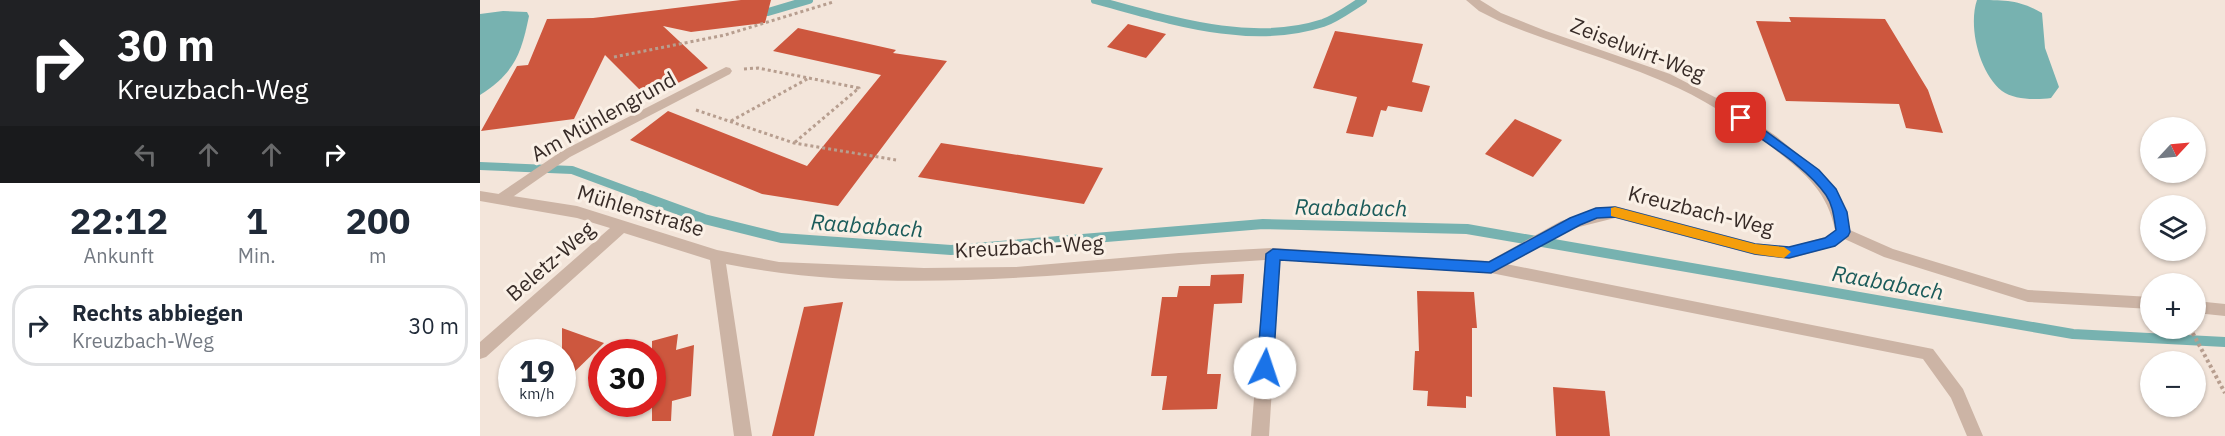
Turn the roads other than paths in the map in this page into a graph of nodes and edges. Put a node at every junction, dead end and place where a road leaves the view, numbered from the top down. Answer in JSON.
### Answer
{"nodes":[{"id":1,"x":1472,"y":0,"type":"edge"},
{"id":2,"x":726,"y":71,"type":"road end"},
{"id":3,"x":480,"y":196,"type":"edge"},
{"id":4,"x":502,"y":198,"type":"junction"},
{"id":5,"x":622,"y":226,"type":"junction"},
{"id":6,"x":1843,"y":232,"type":"junction"},
{"id":7,"x":1273,"y":254,"type":"junction"},
{"id":8,"x":717,"y":256,"type":"junction"},
{"id":9,"x":1491,"y":267,"type":"junction"},
{"id":10,"x":2140,"y":302,"type":"edge"},
{"id":11,"x":2206,"y":308,"type":"edge"},
{"id":12,"x":2225,"y":310,"type":"edge"},
{"id":13,"x":480,"y":352,"type":"edge"},
{"id":14,"x":743,"y":436,"type":"edge"},
{"id":15,"x":1260,"y":436,"type":"edge"},
{"id":16,"x":1975,"y":436,"type":"edge"}],
"edges":[{"from":1,"to":6,"type":"street","name":"Zeiselwirt-Weg"},
{"from":2,"to":4,"type":"lane","name":"Am Mühlengrund"},
{"from":3,"to":4,"type":"street","name":"Mühlenstraße"},
{"from":4,"to":5,"type":"street","name":"Mühlenstraße"},
{"from":5,"to":8,"type":"street","name":"Mühlenstraße"},
{"from":5,"to":13,"type":"street","name":"Beletz-Weg"},
{"from":6,"to":9,"type":"street","name":"Kreuzbach-Weg"},
{"from":6,"to":10,"type":"lane"},
{"from":7,"to":8,"type":"street","name":"Kreuzbach-Weg"},
{"from":7,"to":9,"type":"street","name":"Kreuzbach-Weg"},
{"from":7,"to":15,"type":"street"},
{"from":8,"to":14,"type":"street","name":"Mühlenstraße"},
{"from":9,"to":16,"type":"lane","name":"Kreuzbach-Weg"},
{"from":11,"to":12,"type":"lane"}]}
